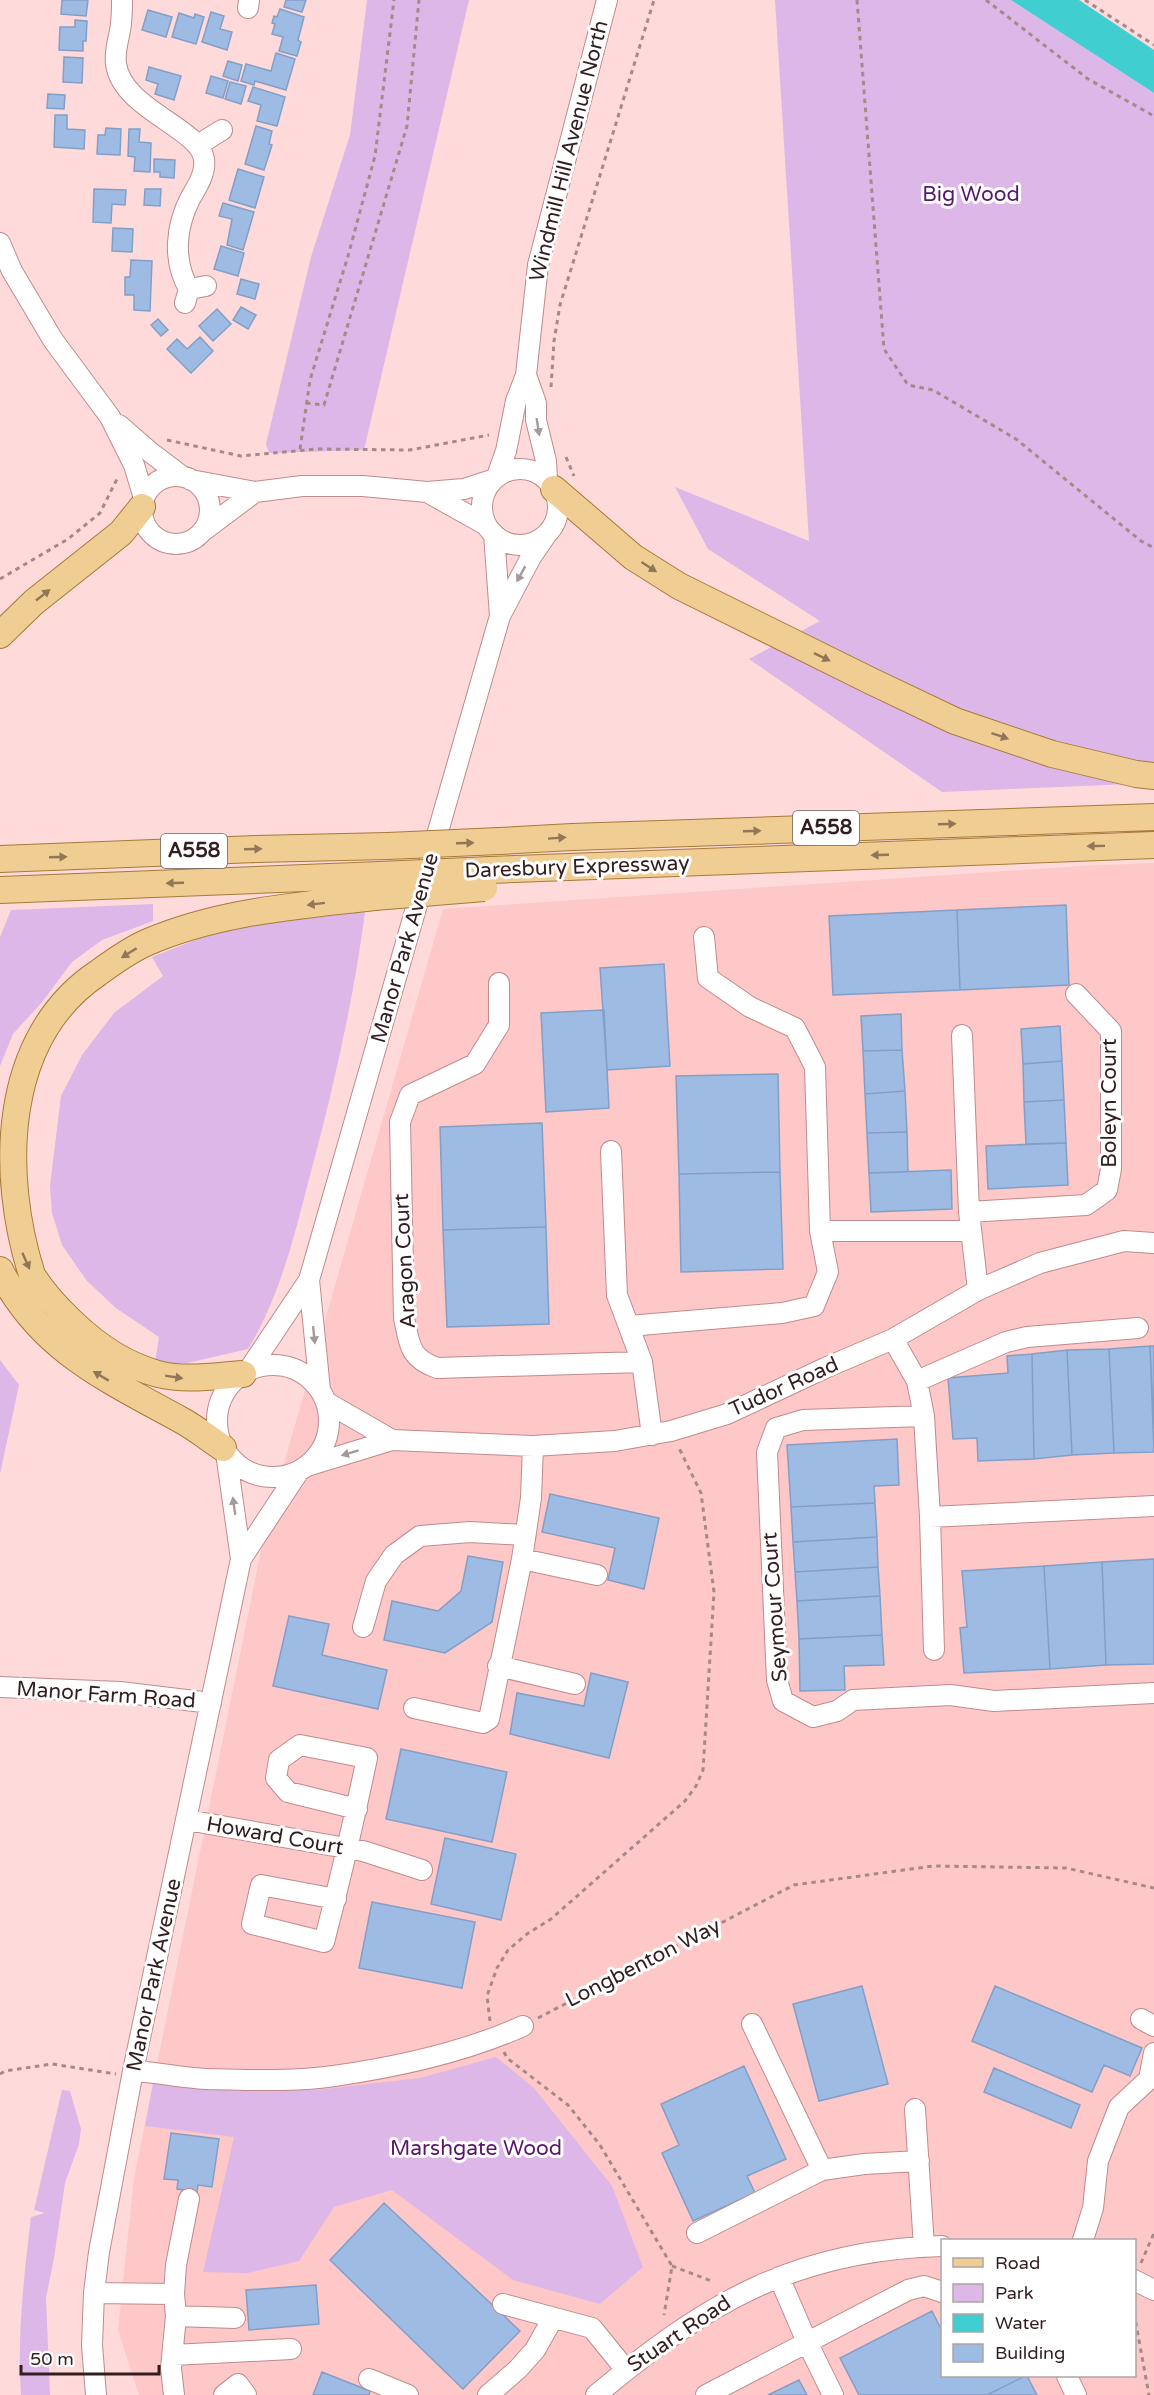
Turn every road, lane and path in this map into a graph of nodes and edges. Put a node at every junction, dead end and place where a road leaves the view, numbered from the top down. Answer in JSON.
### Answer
{"nodes":[{"id":1,"x":122,"y":0,"type":"edge"},
{"id":2,"x":394,"y":0,"type":"edge"},
{"id":3,"x":418,"y":0,"type":"edge"},
{"id":4,"x":607,"y":0,"type":"edge"},
{"id":5,"x":654,"y":0,"type":"edge"},
{"id":6,"x":857,"y":0,"type":"edge"},
{"id":7,"x":986,"y":0,"type":"edge"},
{"id":8,"x":1085,"y":0,"type":"edge"},
{"id":9,"x":1154,"y":45,"type":"edge"},
{"id":10,"x":1154,"y":116,"type":"edge"},
{"id":11,"x":222,"y":130,"type":"dead end"},
{"id":12,"x":198,"y":145,"type":"junction"},
{"id":13,"x":0,"y":243,"type":"edge"},
{"id":14,"x":194,"y":293,"type":"dead end"},
{"id":15,"x":526,"y":375,"type":"junction"},
{"id":16,"x":551,"y":391,"type":"dead end"},
{"id":17,"x":305,"y":403,"type":"junction"},
{"id":18,"x":110,"y":417,"type":"junction"},
{"id":19,"x":491,"y":435,"type":"dead end"},
{"id":20,"x":165,"y":440,"type":"dead end"},
{"id":21,"x":300,"y":449,"type":"junction"},
{"id":22,"x":565,"y":456,"type":"dead end"},
{"id":23,"x":122,"y":473,"type":"dead end"},
{"id":24,"x":187,"y":478,"type":"junction"},
{"id":25,"x":495,"y":478,"type":"junction"},
{"id":26,"x":580,"y":483,"type":"dead end"},
{"id":27,"x":551,"y":484,"type":"junction"},
{"id":28,"x":255,"y":492,"type":"junction"},
{"id":29,"x":427,"y":492,"type":"junction"},
{"id":30,"x":143,"y":503,"type":"junction"},
{"id":31,"x":490,"y":529,"type":"junction"},
{"id":32,"x":203,"y":531,"type":"junction"},
{"id":33,"x":546,"y":535,"type":"junction"},
{"id":34,"x":1154,"y":548,"type":"edge"},
{"id":35,"x":0,"y":579,"type":"edge"},
{"id":36,"x":500,"y":616,"type":"junction"},
{"id":37,"x":0,"y":635,"type":"edge"},
{"id":38,"x":1154,"y":776,"type":"edge"},
{"id":39,"x":1154,"y":817,"type":"edge"},
{"id":40,"x":1154,"y":845,"type":"edge"},
{"id":41,"x":0,"y":859,"type":"edge"},
{"id":42,"x":377,"y":886,"type":"junction"},
{"id":43,"x":0,"y":890,"type":"edge"},
{"id":44,"x":704,"y":937,"type":"dead end"},
{"id":45,"x":500,"y":983,"type":"dead end"},
{"id":46,"x":1076,"y":994,"type":"dead end"},
{"id":47,"x":962,"y":1035,"type":"dead end"},
{"id":48,"x":611,"y":1151,"type":"dead end"},
{"id":49,"x":969,"y":1221,"type":"junction"},
{"id":50,"x":820,"y":1231,"type":"junction"},
{"id":51,"x":1154,"y":1243,"type":"edge"},
{"id":52,"x":0,"y":1270,"type":"edge"},
{"id":53,"x":309,"y":1280,"type":"junction"},
{"id":54,"x":978,"y":1290,"type":"junction"},
{"id":55,"x":629,"y":1326,"type":"junction"},
{"id":56,"x":1138,"y":1328,"type":"dead end"},
{"id":57,"x":893,"y":1340,"type":"junction"},
{"id":58,"x":642,"y":1362,"type":"junction"},
{"id":59,"x":246,"y":1372,"type":"junction"},
{"id":60,"x":917,"y":1381,"type":"junction"},
{"id":61,"x":323,"y":1396,"type":"junction"},
{"id":62,"x":924,"y":1416,"type":"junction"},
{"id":63,"x":662,"y":1433,"type":"junction"},
{"id":64,"x":392,"y":1440,"type":"junction"},
{"id":65,"x":533,"y":1446,"type":"junction"},
{"id":66,"x":225,"y":1450,"type":"junction"},
{"id":67,"x":303,"y":1469,"type":"junction"},
{"id":68,"x":1154,"y":1506,"type":"edge"},
{"id":69,"x":930,"y":1517,"type":"junction"},
{"id":70,"x":525,"y":1535,"type":"junction"},
{"id":71,"x":242,"y":1559,"type":"junction"},
{"id":72,"x":522,"y":1559,"type":"junction"},
{"id":73,"x":597,"y":1575,"type":"dead end"},
{"id":74,"x":363,"y":1626,"type":"dead end"},
{"id":75,"x":934,"y":1650,"type":"dead end"},
{"id":76,"x":498,"y":1666,"type":"junction"},
{"id":77,"x":575,"y":1684,"type":"dead end"},
{"id":78,"x":0,"y":1687,"type":"edge"},
{"id":79,"x":1154,"y":1693,"type":"edge"},
{"id":80,"x":212,"y":1703,"type":"junction"},
{"id":81,"x":414,"y":1708,"type":"dead end"},
{"id":82,"x":357,"y":1809,"type":"junction"},
{"id":83,"x":188,"y":1820,"type":"junction"},
{"id":84,"x":356,"y":1850,"type":"junction"},
{"id":85,"x":422,"y":1870,"type":"dead end"},
{"id":86,"x":1154,"y":1888,"type":"edge"},
{"id":87,"x":336,"y":1899,"type":"dead end"},
{"id":88,"x":752,"y":2024,"type":"dead end"},
{"id":89,"x":523,"y":2026,"type":"joint"},
{"id":90,"x":492,"y":2028,"type":"dead end"},
{"id":91,"x":502,"y":2048,"type":"dead end"},
{"id":92,"x":1154,"y":2053,"type":"edge"},
{"id":93,"x":0,"y":2074,"type":"edge"},
{"id":94,"x":133,"y":2074,"type":"junction"},
{"id":95,"x":915,"y":2109,"type":"dead end"},
{"id":96,"x":919,"y":2161,"type":"junction"},
{"id":97,"x":822,"y":2170,"type":"junction"},
{"id":98,"x":189,"y":2199,"type":"dead end"},
{"id":99,"x":1154,"y":2233,"type":"edge"},
{"id":100,"x":697,"y":2234,"type":"dead end"},
{"id":101,"x":1084,"y":2239,"type":"edge"},
{"id":102,"x":933,"y":2246,"type":"edge"},
{"id":103,"x":672,"y":2266,"type":"junction"},
{"id":104,"x":779,"y":2277,"type":"junction"},
{"id":105,"x":1136,"y":2278,"type":"edge"},
{"id":106,"x":1136,"y":2281,"type":"edge"},
{"id":107,"x":714,"y":2282,"type":"dead end"},
{"id":108,"x":1154,"y":2290,"type":"edge"},
{"id":109,"x":941,"y":2292,"type":"edge"},
{"id":110,"x":94,"y":2293,"type":"junction"},
{"id":111,"x":174,"y":2295,"type":"junction"},
{"id":112,"x":503,"y":2304,"type":"dead end"},
{"id":113,"x":664,"y":2315,"type":"dead end"},
{"id":114,"x":176,"y":2316,"type":"junction"},
{"id":115,"x":235,"y":2318,"type":"dead end"},
{"id":116,"x":553,"y":2318,"type":"junction"},
{"id":117,"x":1136,"y":2324,"type":"edge"},
{"id":118,"x":807,"y":2342,"type":"junction"},
{"id":119,"x":291,"y":2349,"type":"dead end"},
{"id":120,"x":173,"y":2355,"type":"junction"},
{"id":121,"x":626,"y":2370,"type":"junction"},
{"id":122,"x":1067,"y":2377,"type":"edge"},
{"id":123,"x":369,"y":2379,"type":"dead end"},
{"id":124,"x":96,"y":2395,"type":"edge"},
{"id":125,"x":174,"y":2395,"type":"edge"},
{"id":126,"x":224,"y":2395,"type":"edge"},
{"id":127,"x":246,"y":2395,"type":"edge"},
{"id":128,"x":408,"y":2395,"type":"edge"},
{"id":129,"x":488,"y":2395,"type":"edge"},
{"id":130,"x":596,"y":2395,"type":"edge"},
{"id":131,"x":706,"y":2395,"type":"edge"},
{"id":132,"x":833,"y":2395,"type":"edge"},
{"id":133,"x":1076,"y":2395,"type":"edge"},
{"id":134,"x":1149,"y":2395,"type":"edge"}],
"edges":[{"from":1,"to":12,"type":"street"},
{"from":2,"to":17,"type":"path"},
{"from":3,"to":17,"type":"path"},
{"from":4,"to":15,"type":"street","name":"Windmill Hill Avenue North"},
{"from":5,"to":16,"type":"path"},
{"from":6,"to":34,"type":"path"},
{"from":7,"to":10,"type":"path"},
{"from":8,"to":9,"type":"path"},
{"from":11,"to":12,"type":"street"},
{"from":12,"to":14,"type":"street"},
{"from":13,"to":18,"type":"street"},
{"from":15,"to":25,"type":"street","name":"Windmill Hill Avenue North"},
{"from":15,"to":27,"type":"street","name":"Windmill Hill Avenue North","one_way":true},
{"from":17,"to":21,"type":"path"},
{"from":18,"to":24,"type":"street"},
{"from":18,"to":30,"type":"street"},
{"from":19,"to":21,"type":"path"},
{"from":20,"to":21,"type":"path"},
{"from":22,"to":26,"type":"path"},
{"from":23,"to":35,"type":"path"},
{"from":24,"to":28,"type":"street"},
{"from":24,"to":30,"type":"street"},
{"from":24,"to":32,"type":"street"},
{"from":25,"to":27,"type":"street"},
{"from":25,"to":29,"type":"street"},
{"from":25,"to":31,"type":"street"},
{"from":27,"to":33,"type":"street"},
{"from":27,"to":38,"type":"main road","one_way":true},
{"from":28,"to":29,"type":"street"},
{"from":28,"to":32,"type":"street"},
{"from":29,"to":31,"type":"street"},
{"from":30,"to":32,"type":"street"},
{"from":37,"to":30,"type":"main road","one_way":true},
{"from":31,"to":33,"type":"street"},
{"from":31,"to":36,"type":"street","name":"Manor Park Avenue"},
{"from":33,"to":36,"type":"street","name":"Manor Park Avenue","one_way":true},
{"from":36,"to":53,"type":"street","name":"Manor Park Avenue"},
{"from":41,"to":39,"type":"main road","name":"Daresbury Expressway","number":"A558","one_way":true,"bridge":true},
{"from":40,"to":42,"type":"main road","name":"Daresbury Expressway","number":"A558","one_way":true,"bridge":true},
{"from":42,"to":43,"type":"main road","number":"A558","one_way":true},
{"from":42,"to":59,"type":"main road","one_way":true},
{"from":44,"to":50,"type":"street"},
{"from":45,"to":58,"type":"street","name":"Aragon Court"},
{"from":46,"to":49,"type":"street","name":"Boleyn Court"},
{"from":47,"to":49,"type":"street"},
{"from":48,"to":55,"type":"street"},
{"from":49,"to":50,"type":"street","name":"Boleyn Court"},
{"from":49,"to":54,"type":"street"},
{"from":50,"to":55,"type":"street"},
{"from":51,"to":54,"type":"street","name":"Tudor Road"},
{"from":66,"to":52,"type":"main road","one_way":true},
{"from":53,"to":59,"type":"street","name":"Manor Park Avenue"},
{"from":53,"to":61,"type":"street","name":"Manor Park Avenue","one_way":true},
{"from":54,"to":57,"type":"street","name":"Tudor Road"},
{"from":55,"to":58,"type":"street"},
{"from":56,"to":60,"type":"street"},
{"from":57,"to":60,"type":"street"},
{"from":57,"to":63,"type":"street","name":"Tudor Road"},
{"from":58,"to":63,"type":"street"},
{"from":59,"to":61,"type":"street"},
{"from":59,"to":66,"type":"street"},
{"from":60,"to":62,"type":"street"},
{"from":61,"to":64,"type":"street","name":"Tudor Road"},
{"from":61,"to":67,"type":"street"},
{"from":62,"to":69,"type":"street"},
{"from":62,"to":79,"type":"street","name":"Seymour Court"},
{"from":63,"to":65,"type":"street","name":"Tudor Road"},
{"from":63,"to":90,"type":"path"},
{"from":64,"to":65,"type":"street","name":"Tudor Road"},
{"from":64,"to":67,"type":"street","name":"Tudor Road","one_way":true},
{"from":65,"to":70,"type":"street"},
{"from":66,"to":67,"type":"street"},
{"from":71,"to":66,"type":"street","name":"Manor Park Avenue","one_way":true},
{"from":67,"to":71,"type":"street","name":"Manor Park Avenue"},
{"from":68,"to":69,"type":"street"},
{"from":69,"to":75,"type":"street"},
{"from":70,"to":72,"type":"street"},
{"from":70,"to":74,"type":"street"},
{"from":71,"to":80,"type":"street","name":"Manor Park Avenue"},
{"from":72,"to":73,"type":"street"},
{"from":72,"to":76,"type":"street"},
{"from":76,"to":77,"type":"street"},
{"from":76,"to":81,"type":"street"},
{"from":78,"to":80,"type":"street","name":"Manor Farm Road"},
{"from":80,"to":83,"type":"street","name":"Manor Park Avenue"},
{"from":82,"to":82,"type":"street"},
{"from":82,"to":84,"type":"street"},
{"from":83,"to":84,"type":"street","name":"Howard Court"},
{"from":83,"to":94,"type":"street","name":"Manor Park Avenue"},
{"from":84,"to":85,"type":"street","name":"Howard Court"},
{"from":84,"to":87,"type":"street"},
{"from":86,"to":89,"type":"path","name":"Longbenton Way"},
{"from":88,"to":97,"type":"street"},
{"from":89,"to":94,"type":"street"},
{"from":91,"to":103,"type":"path"},
{"from":92,"to":101,"type":"street"},
{"from":93,"to":94,"type":"path"},
{"from":94,"to":110,"type":"street","name":"Manor Park Avenue"},
{"from":95,"to":96,"type":"street"},
{"from":96,"to":97,"type":"street"},
{"from":96,"to":102,"type":"street"},
{"from":97,"to":100,"type":"street"},
{"from":98,"to":111,"type":"street"},
{"from":99,"to":105,"type":"path"},
{"from":102,"to":104,"type":"street","name":"Stuart Road"},
{"from":103,"to":107,"type":"path"},
{"from":103,"to":113,"type":"path"},
{"from":104,"to":118,"type":"street"},
{"from":104,"to":121,"type":"street","name":"Stuart Road"},
{"from":106,"to":108,"type":"street"},
{"from":109,"to":118,"type":"street"},
{"from":110,"to":111,"type":"street"},
{"from":110,"to":124,"type":"street","name":"Manor Park Avenue"},
{"from":111,"to":114,"type":"street"},
{"from":112,"to":116,"type":"street"},
{"from":114,"to":115,"type":"street"},
{"from":114,"to":120,"type":"street"},
{"from":116,"to":121,"type":"street"},
{"from":116,"to":129,"type":"street"},
{"from":117,"to":134,"type":"path"},
{"from":118,"to":131,"type":"street"},
{"from":118,"to":132,"type":"street"},
{"from":119,"to":120,"type":"street"},
{"from":120,"to":125,"type":"street"},
{"from":121,"to":130,"type":"street","name":"Stuart Road"},
{"from":122,"to":133,"type":"street"},
{"from":123,"to":128,"type":"street"},
{"from":126,"to":127,"type":"street"}]}
